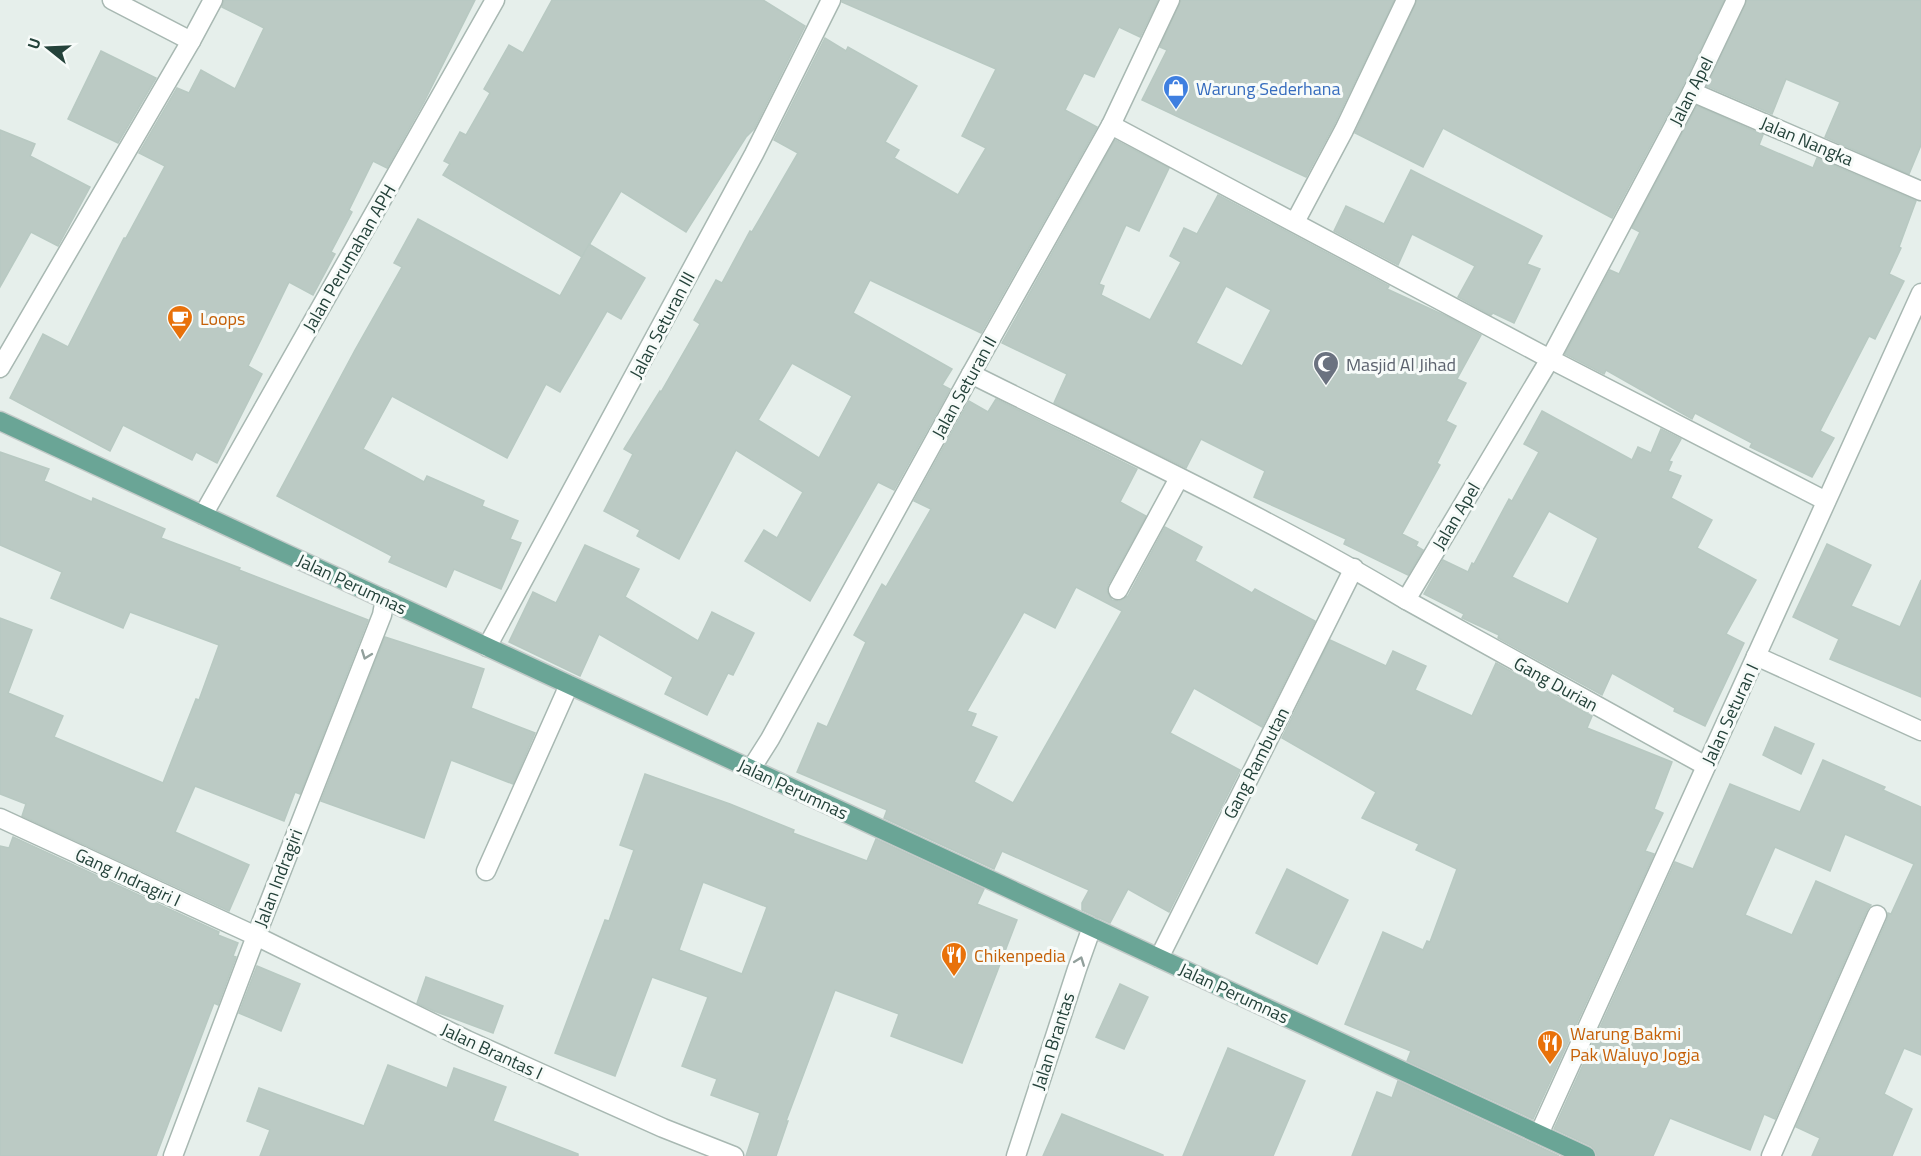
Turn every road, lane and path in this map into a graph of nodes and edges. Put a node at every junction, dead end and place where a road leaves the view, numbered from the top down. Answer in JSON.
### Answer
{"nodes":[{"id":1,"x":112,"y":0,"type":"edge"},
{"id":2,"x":213,"y":0,"type":"edge"},
{"id":3,"x":495,"y":0,"type":"edge"},
{"id":4,"x":831,"y":0,"type":"edge"},
{"id":5,"x":1170,"y":0,"type":"edge"},
{"id":6,"x":1406,"y":0,"type":"edge"},
{"id":7,"x":1736,"y":0,"type":"edge"},
{"id":8,"x":191,"y":41,"type":"junction"},
{"id":9,"x":1692,"y":92,"type":"junction"},
{"id":10,"x":1111,"y":125,"type":"junction"},
{"id":11,"x":1921,"y":191,"type":"edge"},
{"id":12,"x":1295,"y":222,"type":"junction"},
{"id":13,"x":1921,"y":293,"type":"edge"},
{"id":14,"x":1550,"y":359,"type":"junction"},
{"id":15,"x":0,"y":368,"type":"edge"},
{"id":16,"x":971,"y":374,"type":"junction"},
{"id":17,"x":0,"y":421,"type":"edge"},
{"id":18,"x":1179,"y":478,"type":"junction"},
{"id":19,"x":1826,"y":501,"type":"junction"},
{"id":20,"x":203,"y":515,"type":"junction"},
{"id":21,"x":1354,"y":568,"type":"junction"},
{"id":22,"x":1118,"y":590,"type":"dead end"},
{"id":23,"x":385,"y":599,"type":"junction"},
{"id":24,"x":1406,"y":600,"type":"junction"},
{"id":25,"x":487,"y":647,"type":"junction"},
{"id":26,"x":1756,"y":656,"type":"junction"},
{"id":27,"x":569,"y":685,"type":"junction"},
{"id":28,"x":1921,"y":731,"type":"edge"},
{"id":29,"x":1706,"y":766,"type":"junction"},
{"id":30,"x":751,"y":769,"type":"junction"},
{"id":31,"x":0,"y":818,"type":"edge"},
{"id":32,"x":486,"y":871,"type":"dead end"},
{"id":33,"x":1877,"y":915,"type":"dead end"},
{"id":34,"x":1092,"y":927,"type":"junction"},
{"id":35,"x":255,"y":936,"type":"junction"},
{"id":36,"x":1159,"y":958,"type":"junction"},
{"id":37,"x":1539,"y":1134,"type":"junction"},
{"id":38,"x":172,"y":1156,"type":"edge"},
{"id":39,"x":734,"y":1156,"type":"edge"},
{"id":40,"x":1016,"y":1156,"type":"edge"},
{"id":41,"x":1586,"y":1156,"type":"edge"},
{"id":42,"x":1771,"y":1156,"type":"edge"}],
"edges":[{"from":1,"to":8,"type":"street"},
{"from":2,"to":8,"type":"street"},
{"from":3,"to":20,"type":"street","name":"Jalan Perumahan APH"},
{"from":4,"to":25,"type":"street","name":"Jalan Seturan III"},
{"from":5,"to":10,"type":"street","name":"Jalan Seturan II"},
{"from":6,"to":12,"type":"street"},
{"from":7,"to":9,"type":"street","name":"Jalan Apel"},
{"from":8,"to":15,"type":"street"},
{"from":9,"to":11,"type":"street","name":"Jalan Nangka"},
{"from":9,"to":14,"type":"street","name":"Jalan Apel"},
{"from":10,"to":12,"type":"street"},
{"from":10,"to":16,"type":"street","name":"Jalan Seturan II"},
{"from":12,"to":14,"type":"street"},
{"from":13,"to":19,"type":"street","name":"Jalan Seturan I"},
{"from":14,"to":19,"type":"street"},
{"from":14,"to":24,"type":"street","name":"Jalan Apel"},
{"from":16,"to":18,"type":"street"},
{"from":16,"to":30,"type":"street","name":"Jalan Seturan II"},
{"from":17,"to":20,"type":"main road","name":"Jalan Perumnas"},
{"from":18,"to":21,"type":"street"},
{"from":18,"to":22,"type":"street"},
{"from":19,"to":26,"type":"street","name":"Jalan Seturan I"},
{"from":20,"to":23,"type":"main road","name":"Jalan Perumnas"},
{"from":21,"to":24,"type":"street"},
{"from":21,"to":36,"type":"street","name":"Gang Rambutan"},
{"from":23,"to":25,"type":"main road","name":"Jalan Perumnas"},
{"from":23,"to":35,"type":"street","name":"Jalan Indragiri","one_way":true},
{"from":24,"to":29,"type":"street","name":"Gang Durian"},
{"from":25,"to":27,"type":"main road","name":"Jalan Perumnas"},
{"from":26,"to":28,"type":"street"},
{"from":26,"to":29,"type":"street","name":"Jalan Seturan I"},
{"from":27,"to":30,"type":"main road","name":"Jalan Perumnas"},
{"from":27,"to":32,"type":"street"},
{"from":29,"to":37,"type":"street","name":"Jalan Seturan I"},
{"from":30,"to":34,"type":"main road","name":"Jalan Perumnas"},
{"from":31,"to":35,"type":"street","name":"Gang Indragiri I"},
{"from":33,"to":42,"type":"street"},
{"from":34,"to":36,"type":"main road","name":"Jalan Perumnas"},
{"from":40,"to":34,"type":"street","name":"Jalan Brantas","one_way":true},
{"from":35,"to":38,"type":"street","name":"Jalan Indragiri"},
{"from":35,"to":39,"type":"street","name":"Jalan Brantas I"},
{"from":36,"to":37,"type":"main road","name":"Jalan Perumnas"},
{"from":37,"to":41,"type":"main road","name":"Jalan Perumnas"}]}
